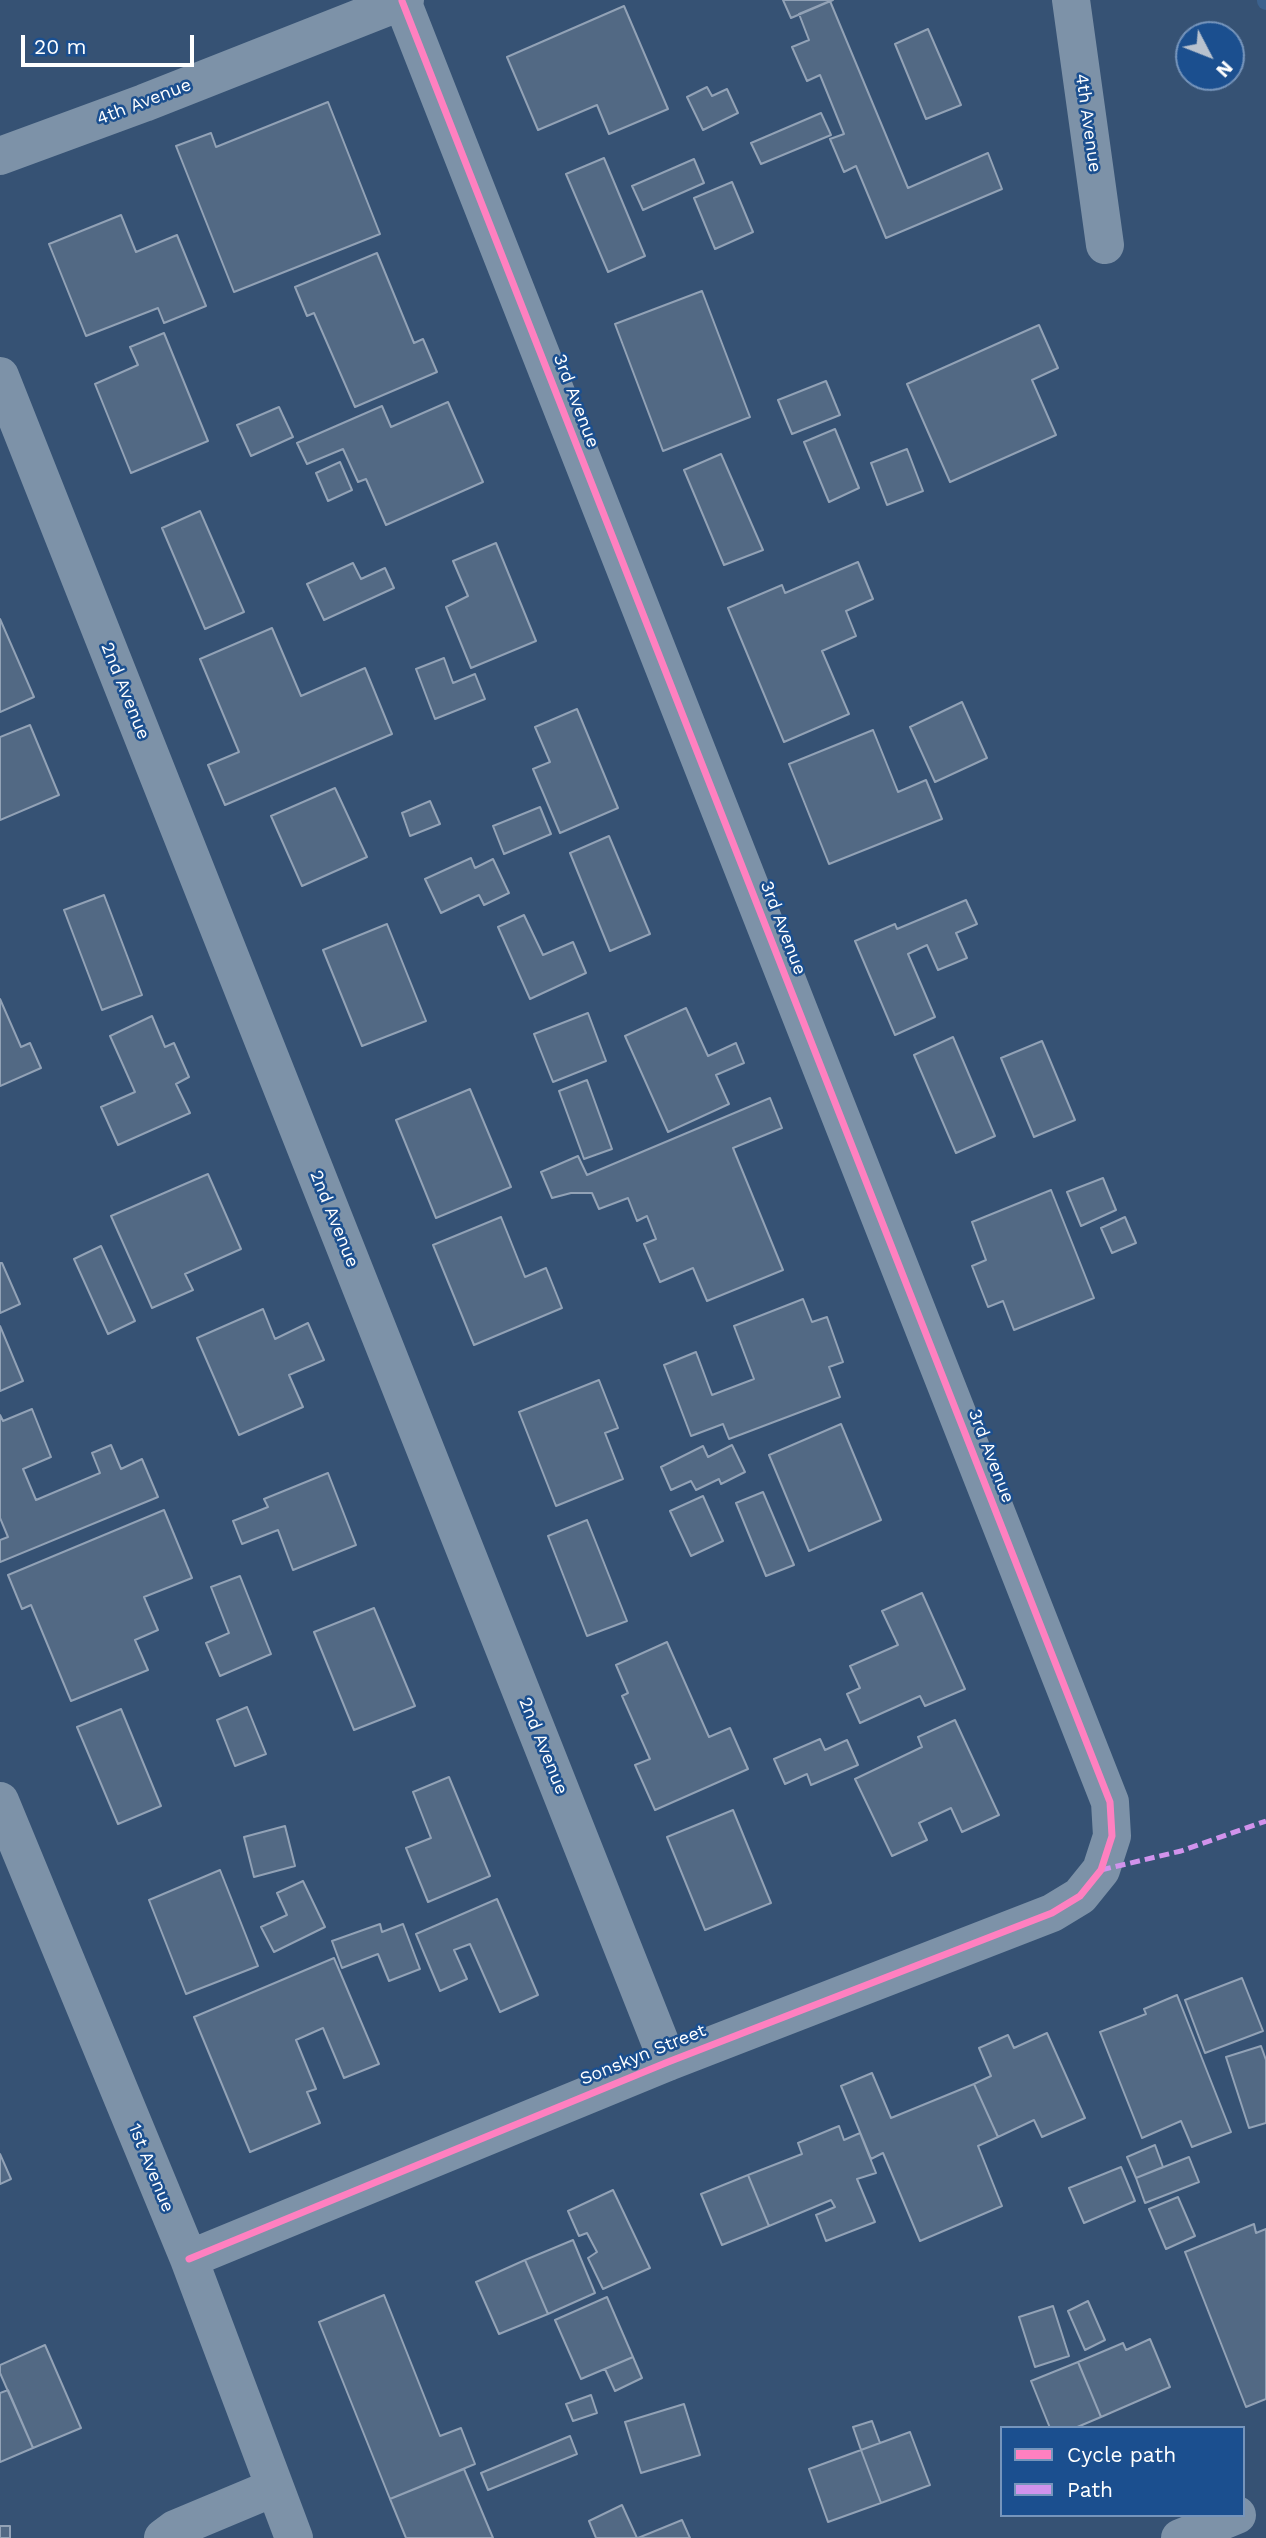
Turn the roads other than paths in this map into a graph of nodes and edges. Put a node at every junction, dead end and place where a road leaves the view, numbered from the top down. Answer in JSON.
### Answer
{"nodes":[{"id":1,"x":1070,"y":0,"type":"edge"},
{"id":2,"x":403,"y":1,"type":"edge"},
{"id":3,"x":0,"y":156,"type":"edge"},
{"id":4,"x":1105,"y":246,"type":"dead end"},
{"id":5,"x":0,"y":376,"type":"edge"},
{"id":6,"x":0,"y":1801,"type":"edge"},
{"id":7,"x":1101,"y":1870,"type":"joint"},
{"id":8,"x":668,"y":2062,"type":"junction"},
{"id":9,"x":188,"y":2259,"type":"junction"},
{"id":10,"x":273,"y":2488,"type":"junction"},
{"id":11,"x":1266,"y":2504,"type":"edge"},
{"id":12,"x":1245,"y":2512,"type":"edge"},
{"id":13,"x":1232,"y":2517,"type":"edge"},
{"id":14,"x":163,"y":2538,"type":"edge"},
{"id":15,"x":294,"y":2538,"type":"edge"},
{"id":16,"x":1180,"y":2538,"type":"edge"}],
"edges":[{"from":1,"to":4,"type":"street","name":"4th Avenue"},
{"from":2,"to":3,"type":"street","name":"4th Avenue"},
{"from":2,"to":7,"type":"street","name":"3rd Avenue"},
{"from":5,"to":8,"type":"street","name":"2nd Avenue"},
{"from":6,"to":9,"type":"street","name":"1st Avenue"},
{"from":7,"to":8,"type":"street","name":"Sonskyn Street"},
{"from":8,"to":9,"type":"street","name":"Sonskyn Street"},
{"from":9,"to":10,"type":"street","name":"1st Avenue"},
{"from":10,"to":14,"type":"street"},
{"from":10,"to":15,"type":"street","name":"1st Avenue"},
{"from":11,"to":12,"type":"street"},
{"from":13,"to":16,"type":"street"}]}
